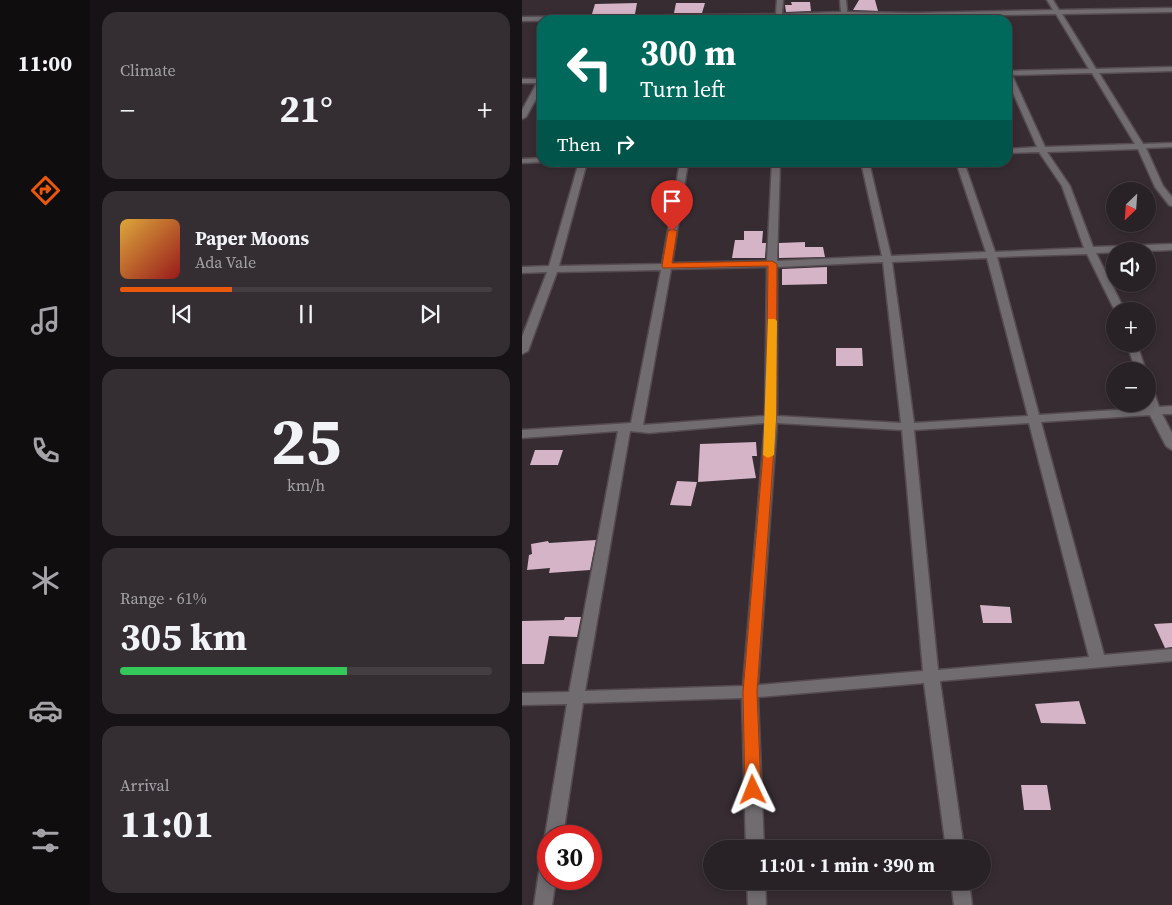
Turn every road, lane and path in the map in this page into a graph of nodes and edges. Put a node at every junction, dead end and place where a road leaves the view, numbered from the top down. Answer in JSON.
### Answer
{"nodes":[{"id":1,"x":780,"y":0,"type":"edge"},
{"id":2,"x":843,"y":0,"type":"edge"},
{"id":3,"x":1050,"y":0,"type":"edge"},
{"id":4,"x":1172,"y":10,"type":"edge"},
{"id":5,"x":1058,"y":13,"type":"junction"},
{"id":6,"x":779,"y":15,"type":"edge"},
{"id":7,"x":844,"y":15,"type":"edge"},
{"id":8,"x":1001,"y":15,"type":"edge"},
{"id":9,"x":522,"y":19,"type":"edge"},
{"id":10,"x":537,"y":19,"type":"edge"},
{"id":11,"x":1172,"y":69,"type":"edge"},
{"id":12,"x":1094,"y":70,"type":"junction"},
{"id":13,"x":1012,"y":73,"type":"edge"},
{"id":14,"x":522,"y":81,"type":"edge"},
{"id":15,"x":537,"y":81,"type":"edge"},
{"id":16,"x":1012,"y":82,"type":"edge"},
{"id":17,"x":537,"y":90,"type":"edge"},
{"id":18,"x":522,"y":117,"type":"edge"},
{"id":19,"x":1140,"y":145,"type":"junction"},
{"id":20,"x":1172,"y":145,"type":"edge"},
{"id":21,"x":1042,"y":150,"type":"junction"},
{"id":22,"x":1012,"y":151,"type":"edge"},
{"id":23,"x":522,"y":160,"type":"edge"},
{"id":24,"x":537,"y":160,"type":"edge"},
{"id":25,"x":582,"y":167,"type":"edge"},
{"id":26,"x":683,"y":167,"type":"edge"},
{"id":27,"x":776,"y":167,"type":"edge"},
{"id":28,"x":866,"y":167,"type":"edge"},
{"id":29,"x":962,"y":167,"type":"edge"},
{"id":30,"x":1172,"y":203,"type":"edge"},
{"id":31,"x":1172,"y":247,"type":"edge"},
{"id":32,"x":1090,"y":251,"type":"junction"},
{"id":33,"x":991,"y":254,"type":"junction"},
{"id":34,"x":887,"y":258,"type":"junction"},
{"id":35,"x":772,"y":264,"type":"junction"},
{"id":36,"x":667,"y":266,"type":"junction"},
{"id":37,"x":553,"y":269,"type":"junction"},
{"id":38,"x":522,"y":270,"type":"edge"},
{"id":39,"x":1116,"y":302,"type":"edge"},
{"id":40,"x":522,"y":351,"type":"edge"},
{"id":41,"x":1172,"y":410,"type":"edge"},
{"id":42,"x":1156,"y":411,"type":"edge"},
{"id":43,"x":1139,"y":412,"type":"edge"},
{"id":44,"x":1155,"y":412,"type":"edge"},
{"id":45,"x":771,"y":419,"type":"junction"},
{"id":46,"x":1034,"y":419,"type":"junction"},
{"id":47,"x":630,"y":427,"type":"junction"},
{"id":48,"x":908,"y":427,"type":"junction"},
{"id":49,"x":522,"y":434,"type":"edge"},
{"id":50,"x":1172,"y":446,"type":"edge"},
{"id":51,"x":1172,"y":655,"type":"edge"},
{"id":52,"x":1098,"y":661,"type":"junction"},
{"id":53,"x":931,"y":676,"type":"junction"},
{"id":54,"x":750,"y":692,"type":"junction"},
{"id":55,"x":576,"y":697,"type":"junction"},
{"id":56,"x":522,"y":699,"type":"edge"},
{"id":57,"x":556,"y":825,"type":"edge"},
{"id":58,"x":755,"y":840,"type":"edge"},
{"id":59,"x":954,"y":840,"type":"edge"},
{"id":60,"x":545,"y":890,"type":"edge"},
{"id":61,"x":756,"y":890,"type":"edge"},
{"id":62,"x":961,"y":890,"type":"edge"},
{"id":63,"x":543,"y":905,"type":"edge"},
{"id":64,"x":757,"y":905,"type":"edge"},
{"id":65,"x":963,"y":905,"type":"edge"}],
"edges":[{"from":1,"to":6,"type":"street"},
{"from":2,"to":7,"type":"street"},
{"from":3,"to":5,"type":"street"},
{"from":4,"to":5,"type":"street"},
{"from":5,"to":8,"type":"street"},
{"from":5,"to":12,"type":"street"},
{"from":9,"to":10,"type":"street"},
{"from":11,"to":12,"type":"street"},
{"from":12,"to":13,"type":"street"},
{"from":12,"to":19,"type":"street"},
{"from":14,"to":15,"type":"street"},
{"from":16,"to":21,"type":"street"},
{"from":17,"to":18,"type":"street"},
{"from":19,"to":20,"type":"street"},
{"from":19,"to":21,"type":"street"},
{"from":19,"to":30,"type":"street"},
{"from":21,"to":22,"type":"street"},
{"from":21,"to":32,"type":"street"},
{"from":23,"to":24,"type":"street"},
{"from":25,"to":37,"type":"street"},
{"from":26,"to":36,"type":"street"},
{"from":27,"to":35,"type":"street"},
{"from":28,"to":34,"type":"street"},
{"from":29,"to":33,"type":"street"},
{"from":31,"to":32,"type":"street"},
{"from":32,"to":33,"type":"street"},
{"from":32,"to":39,"type":"street"},
{"from":33,"to":34,"type":"street"},
{"from":33,"to":46,"type":"street"},
{"from":34,"to":35,"type":"street"},
{"from":34,"to":48,"type":"street"},
{"from":35,"to":36,"type":"street"},
{"from":35,"to":45,"type":"street"},
{"from":36,"to":37,"type":"street"},
{"from":36,"to":47,"type":"street"},
{"from":37,"to":38,"type":"street"},
{"from":37,"to":40,"type":"street"},
{"from":41,"to":42,"type":"street"},
{"from":43,"to":46,"type":"street"},
{"from":44,"to":50,"type":"street"},
{"from":45,"to":47,"type":"street"},
{"from":45,"to":48,"type":"street"},
{"from":45,"to":54,"type":"street"},
{"from":46,"to":48,"type":"street"},
{"from":46,"to":52,"type":"street"},
{"from":47,"to":49,"type":"street"},
{"from":47,"to":55,"type":"street"},
{"from":48,"to":53,"type":"street"},
{"from":51,"to":52,"type":"street"},
{"from":52,"to":53,"type":"street"},
{"from":53,"to":54,"type":"street"},
{"from":53,"to":59,"type":"street"},
{"from":54,"to":55,"type":"street"},
{"from":54,"to":58,"type":"street"},
{"from":55,"to":56,"type":"street"},
{"from":55,"to":57,"type":"street"},
{"from":60,"to":63,"type":"street"},
{"from":61,"to":64,"type":"street"},
{"from":62,"to":65,"type":"street"}]}
